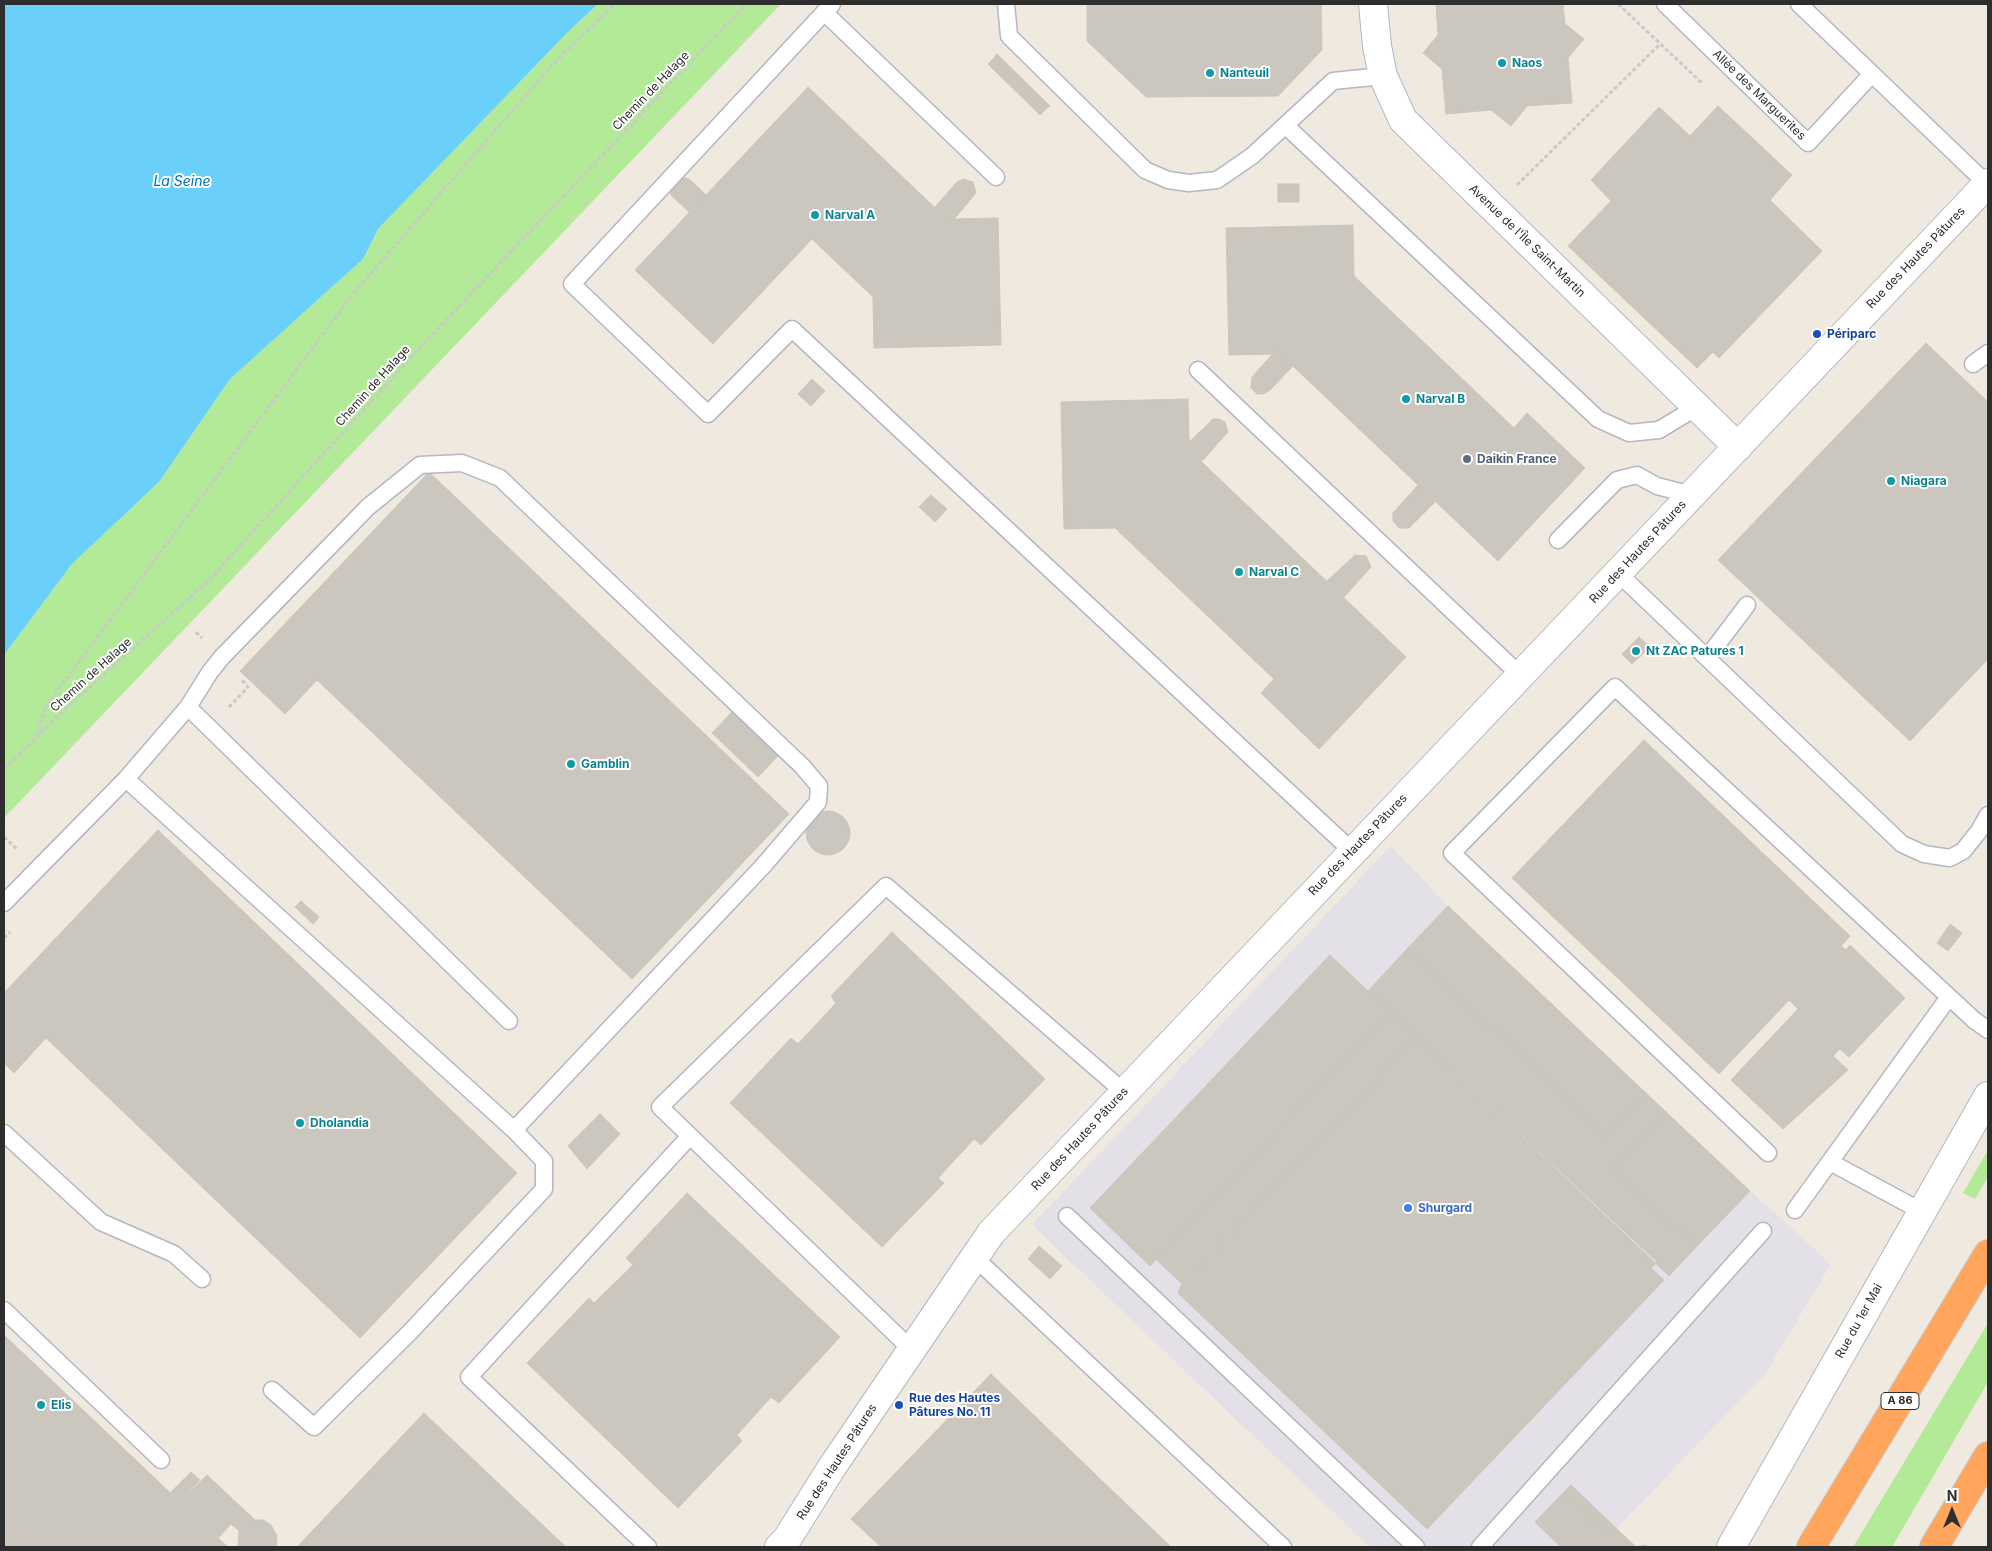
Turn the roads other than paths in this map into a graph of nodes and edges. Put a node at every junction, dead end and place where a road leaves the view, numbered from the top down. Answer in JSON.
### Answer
{"nodes":[{"id":1,"x":1006,"y":4,"type":"edge"},
{"id":2,"x":1373,"y":4,"type":"edge"},
{"id":3,"x":1665,"y":4,"type":"edge"},
{"id":4,"x":1799,"y":4,"type":"edge"},
{"id":5,"x":828,"y":8,"type":"edge"},
{"id":6,"x":1871,"y":75,"type":"junction"},
{"id":7,"x":1383,"y":76,"type":"junction"},
{"id":8,"x":1286,"y":126,"type":"junction"},
{"id":9,"x":996,"y":177,"type":"dead end"},
{"id":10,"x":1988,"y":184,"type":"edge"},
{"id":11,"x":1988,"y":353,"type":"edge"},
{"id":12,"x":1973,"y":364,"type":"dead end"},
{"id":13,"x":1198,"y":370,"type":"dead end"},
{"id":14,"x":1697,"y":407,"type":"junction"},
{"id":15,"x":1738,"y":447,"type":"junction"},
{"id":16,"x":1692,"y":494,"type":"junction"},
{"id":17,"x":1558,"y":540,"type":"dead end"},
{"id":18,"x":1618,"y":573,"type":"junction"},
{"id":19,"x":1747,"y":605,"type":"dead end"},
{"id":20,"x":1707,"y":658,"type":"junction"},
{"id":21,"x":1521,"y":676,"type":"junction"},
{"id":22,"x":188,"y":707,"type":"junction"},
{"id":23,"x":126,"y":779,"type":"junction"},
{"id":24,"x":1988,"y":815,"type":"edge"},
{"id":25,"x":1352,"y":851,"type":"junction"},
{"id":26,"x":4,"y":903,"type":"edge"},
{"id":27,"x":1949,"y":997,"type":"junction"},
{"id":28,"x":509,"y":1021,"type":"dead end"},
{"id":29,"x":1988,"y":1030,"type":"edge"},
{"id":30,"x":1124,"y":1092,"type":"junction"},
{"id":31,"x":1988,"y":1096,"type":"edge"},
{"id":32,"x":514,"y":1130,"type":"junction"},
{"id":33,"x":4,"y":1133,"type":"edge"},
{"id":34,"x":690,"y":1136,"type":"junction"},
{"id":35,"x":1768,"y":1153,"type":"dead end"},
{"id":36,"x":1830,"y":1162,"type":"junction"},
{"id":37,"x":1795,"y":1210,"type":"dead end"},
{"id":38,"x":1921,"y":1212,"type":"junction"},
{"id":39,"x":1067,"y":1216,"type":"dead end"},
{"id":40,"x":1763,"y":1231,"type":"dead end"},
{"id":41,"x":1988,"y":1254,"type":"edge"},
{"id":42,"x":974,"y":1257,"type":"junction"},
{"id":43,"x":202,"y":1279,"type":"dead end"},
{"id":44,"x":4,"y":1310,"type":"edge"},
{"id":45,"x":912,"y":1350,"type":"junction"},
{"id":46,"x":272,"y":1390,"type":"dead end"},
{"id":47,"x":1988,"y":1456,"type":"edge"},
{"id":48,"x":161,"y":1460,"type":"dead end"},
{"id":49,"x":1275,"y":1545,"type":"edge"},
{"id":50,"x":648,"y":1547,"type":"edge"},
{"id":51,"x":779,"y":1547,"type":"edge"},
{"id":52,"x":1416,"y":1547,"type":"edge"},
{"id":53,"x":1480,"y":1547,"type":"edge"},
{"id":54,"x":1731,"y":1547,"type":"edge"},
{"id":55,"x":1811,"y":1547,"type":"edge"},
{"id":56,"x":1934,"y":1547,"type":"edge"}],
"edges":[{"from":1,"to":8,"type":"lane"},
{"from":2,"to":7,"type":"street","name":"Avenue de l'Île Saint-Martin"},
{"from":3,"to":6,"type":"lane","name":"Allée des Marguerites"},
{"from":4,"to":6,"type":"lane"},
{"from":5,"to":9,"type":"lane"},
{"from":5,"to":25,"type":"lane"},
{"from":6,"to":10,"type":"lane"},
{"from":7,"to":8,"type":"lane"},
{"from":7,"to":14,"type":"street","name":"Avenue de l'Île Saint-Martin"},
{"from":8,"to":14,"type":"lane"},
{"from":10,"to":15,"type":"street","name":"Rue des Hautes Pâtures"},
{"from":11,"to":12,"type":"lane"},
{"from":13,"to":21,"type":"lane"},
{"from":14,"to":15,"type":"street","name":"Avenue de l'Île Saint-Martin"},
{"from":15,"to":16,"type":"street","name":"Rue des Hautes Pâtures"},
{"from":16,"to":17,"type":"lane"},
{"from":16,"to":18,"type":"street","name":"Rue des Hautes Pâtures"},
{"from":18,"to":20,"type":"lane"},
{"from":18,"to":21,"type":"street","name":"Rue des Hautes Pâtures"},
{"from":19,"to":20,"type":"lane"},
{"from":20,"to":24,"type":"lane"},
{"from":21,"to":25,"type":"street","name":"Rue des Hautes Pâtures"},
{"from":22,"to":23,"type":"lane"},
{"from":22,"to":28,"type":"lane"},
{"from":22,"to":32,"type":"lane"},
{"from":23,"to":26,"type":"lane"},
{"from":23,"to":32,"type":"lane"},
{"from":25,"to":30,"type":"street","name":"Rue des Hautes Pâtures"},
{"from":27,"to":29,"type":"lane"},
{"from":27,"to":35,"type":"lane"},
{"from":27,"to":36,"type":"lane"},
{"from":30,"to":34,"type":"lane"},
{"from":30,"to":42,"type":"street","name":"Rue des Hautes Pâtures"},
{"from":31,"to":38,"type":"street","name":"Rue du 1er Mai"},
{"from":32,"to":46,"type":"lane"},
{"from":33,"to":43,"type":"lane"},
{"from":34,"to":45,"type":"lane"},
{"from":34,"to":50,"type":"lane"},
{"from":36,"to":37,"type":"lane"},
{"from":36,"to":38,"type":"lane"},
{"from":38,"to":54,"type":"street","name":"Rue du 1er Mai"},
{"from":39,"to":52,"type":"lane"},
{"from":40,"to":53,"type":"lane"},
{"from":41,"to":55,"type":"highway","number":"A 86"},
{"from":42,"to":45,"type":"street","name":"Rue des Hautes Pâtures"},
{"from":42,"to":49,"type":"lane"},
{"from":44,"to":48,"type":"lane"},
{"from":45,"to":51,"type":"street","name":"Rue des Hautes Pâtures"},
{"from":47,"to":56,"type":"highway"}]}
